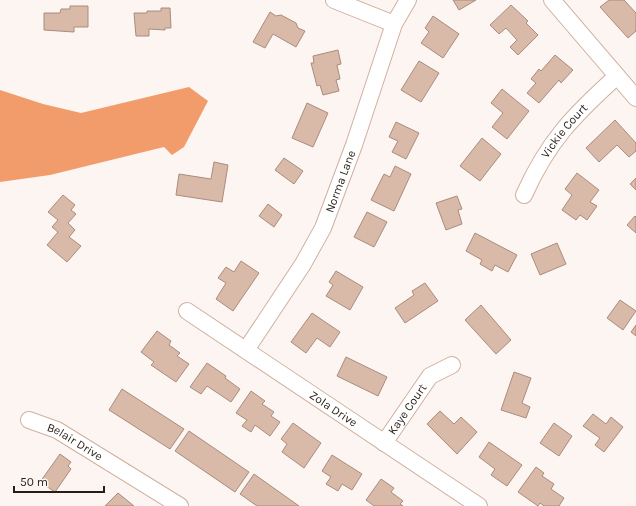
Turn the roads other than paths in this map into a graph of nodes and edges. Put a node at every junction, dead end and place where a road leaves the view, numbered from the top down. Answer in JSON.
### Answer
{"nodes":[{"id":1,"x":334,"y":0,"type":"edge"},
{"id":2,"x":408,"y":0,"type":"edge"},
{"id":3,"x":552,"y":0,"type":"edge"},
{"id":4,"x":394,"y":24,"type":"junction"},
{"id":5,"x":617,"y":76,"type":"junction"},
{"id":6,"x":636,"y":98,"type":"edge"},
{"id":7,"x":524,"y":195,"type":"dead end"},
{"id":8,"x":187,"y":311,"type":"dead end"},
{"id":9,"x":246,"y":350,"type":"junction"},
{"id":10,"x":452,"y":365,"type":"dead end"},
{"id":11,"x":29,"y":420,"type":"dead end"},
{"id":12,"x":384,"y":443,"type":"junction"},
{"id":13,"x":180,"y":506,"type":"edge"},
{"id":14,"x":479,"y":506,"type":"edge"}],
"edges":[{"from":1,"to":4,"type":"street"},
{"from":2,"to":4,"type":"street","name":"Norma Lane"},
{"from":3,"to":5,"type":"street"},
{"from":4,"to":9,"type":"street","name":"Norma Lane"},
{"from":5,"to":6,"type":"street"},
{"from":5,"to":7,"type":"street","name":"Vickie Court"},
{"from":8,"to":9,"type":"street","name":"Zola Drive"},
{"from":9,"to":12,"type":"street","name":"Zola Drive"},
{"from":10,"to":12,"type":"street","name":"Kaye Court"},
{"from":11,"to":13,"type":"street","name":"Belair Drive"},
{"from":12,"to":14,"type":"street","name":"Zola Drive"}]}
